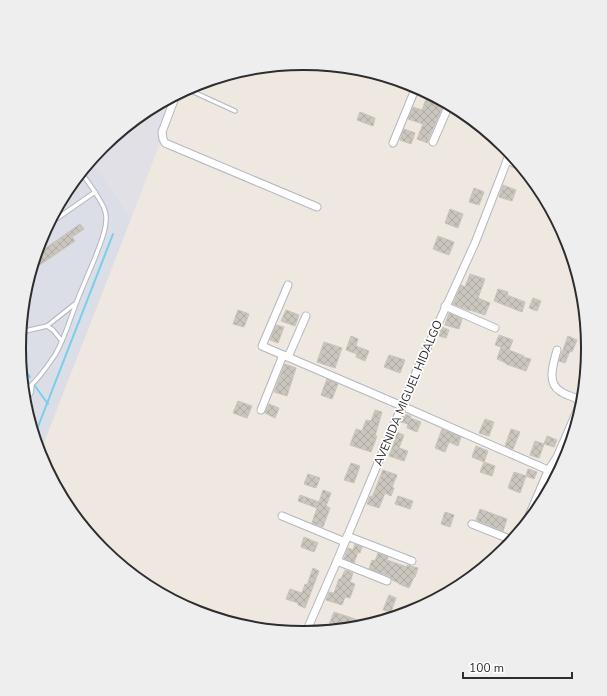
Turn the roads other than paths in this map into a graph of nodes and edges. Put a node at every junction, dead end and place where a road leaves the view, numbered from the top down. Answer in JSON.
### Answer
{"nodes":[{"id":1,"x":195,"y":93,"type":"edge"},
{"id":2,"x":413,"y":93,"type":"edge"},
{"id":3,"x":173,"y":104,"type":"edge"},
{"id":4,"x":446,"y":110,"type":"edge"},
{"id":5,"x":235,"y":111,"type":"dead end"},
{"id":6,"x":433,"y":142,"type":"dead end"},
{"id":7,"x":392,"y":143,"type":"dead end"},
{"id":8,"x":507,"y":160,"type":"edge"},
{"id":9,"x":85,"y":177,"type":"edge"},
{"id":10,"x":95,"y":192,"type":"junction"},
{"id":11,"x":317,"y":207,"type":"dead end"},
{"id":12,"x":59,"y":217,"type":"edge"},
{"id":13,"x":288,"y":285,"type":"dead end"},
{"id":14,"x":76,"y":302,"type":"junction"},
{"id":15,"x":445,"y":306,"type":"junction"},
{"id":16,"x":306,"y":316,"type":"dead end"},
{"id":17,"x":47,"y":326,"type":"junction"},
{"id":18,"x":495,"y":328,"type":"dead end"},
{"id":19,"x":27,"y":331,"type":"edge"},
{"id":20,"x":62,"y":341,"type":"junction"},
{"id":21,"x":557,"y":350,"type":"dead end"},
{"id":22,"x":285,"y":356,"type":"junction"},
{"id":23,"x":32,"y":386,"type":"junction"},
{"id":24,"x":29,"y":388,"type":"edge"},
{"id":25,"x":30,"y":395,"type":"edge"},
{"id":26,"x":577,"y":399,"type":"edge"},
{"id":27,"x":402,"y":406,"type":"junction"},
{"id":28,"x":261,"y":410,"type":"dead end"},
{"id":29,"x":567,"y":433,"type":"edge"},
{"id":30,"x":548,"y":471,"type":"junction"},
{"id":31,"x":551,"y":472,"type":"edge"},
{"id":32,"x":535,"y":501,"type":"edge"},
{"id":33,"x":282,"y":516,"type":"dead end"},
{"id":34,"x":472,"y":524,"type":"dead end"},
{"id":35,"x":506,"y":538,"type":"edge"},
{"id":36,"x":346,"y":539,"type":"junction"},
{"id":37,"x":337,"y":561,"type":"junction"},
{"id":38,"x":412,"y":561,"type":"dead end"},
{"id":39,"x":386,"y":581,"type":"dead end"},
{"id":40,"x":309,"y":626,"type":"edge"}],
"edges":[{"from":1,"to":5,"type":"lane"},
{"from":2,"to":7,"type":"street"},
{"from":3,"to":11,"type":"street"},
{"from":4,"to":6,"type":"street"},
{"from":8,"to":15,"type":"street","name":"AVENIDA MIGUEL HIDALGO"},
{"from":9,"to":10,"type":"lane"},
{"from":10,"to":12,"type":"lane"},
{"from":10,"to":14,"type":"lane"},
{"from":13,"to":22,"type":"street"},
{"from":14,"to":17,"type":"lane"},
{"from":14,"to":20,"type":"lane"},
{"from":15,"to":18,"type":"street"},
{"from":15,"to":27,"type":"street","name":"AVENIDA MIGUEL HIDALGO"},
{"from":16,"to":22,"type":"street"},
{"from":17,"to":19,"type":"lane"},
{"from":17,"to":20,"type":"lane"},
{"from":20,"to":23,"type":"lane"},
{"from":21,"to":26,"type":"street"},
{"from":22,"to":27,"type":"street"},
{"from":22,"to":28,"type":"street"},
{"from":23,"to":24,"type":"lane"},
{"from":23,"to":25,"type":"lane"},
{"from":27,"to":30,"type":"street"},
{"from":27,"to":36,"type":"street","name":"AVENIDA MIGUEL HIDALGO"},
{"from":29,"to":30,"type":"street"},
{"from":30,"to":31,"type":"street"},
{"from":30,"to":32,"type":"street"},
{"from":33,"to":36,"type":"street"},
{"from":34,"to":35,"type":"street"},
{"from":36,"to":37,"type":"street","name":"AVENIDA MIGUEL HIDALGO"},
{"from":36,"to":38,"type":"street"},
{"from":37,"to":39,"type":"street"},
{"from":37,"to":40,"type":"street","name":"AVENIDA MIGUEL HIDALGO"}]}
